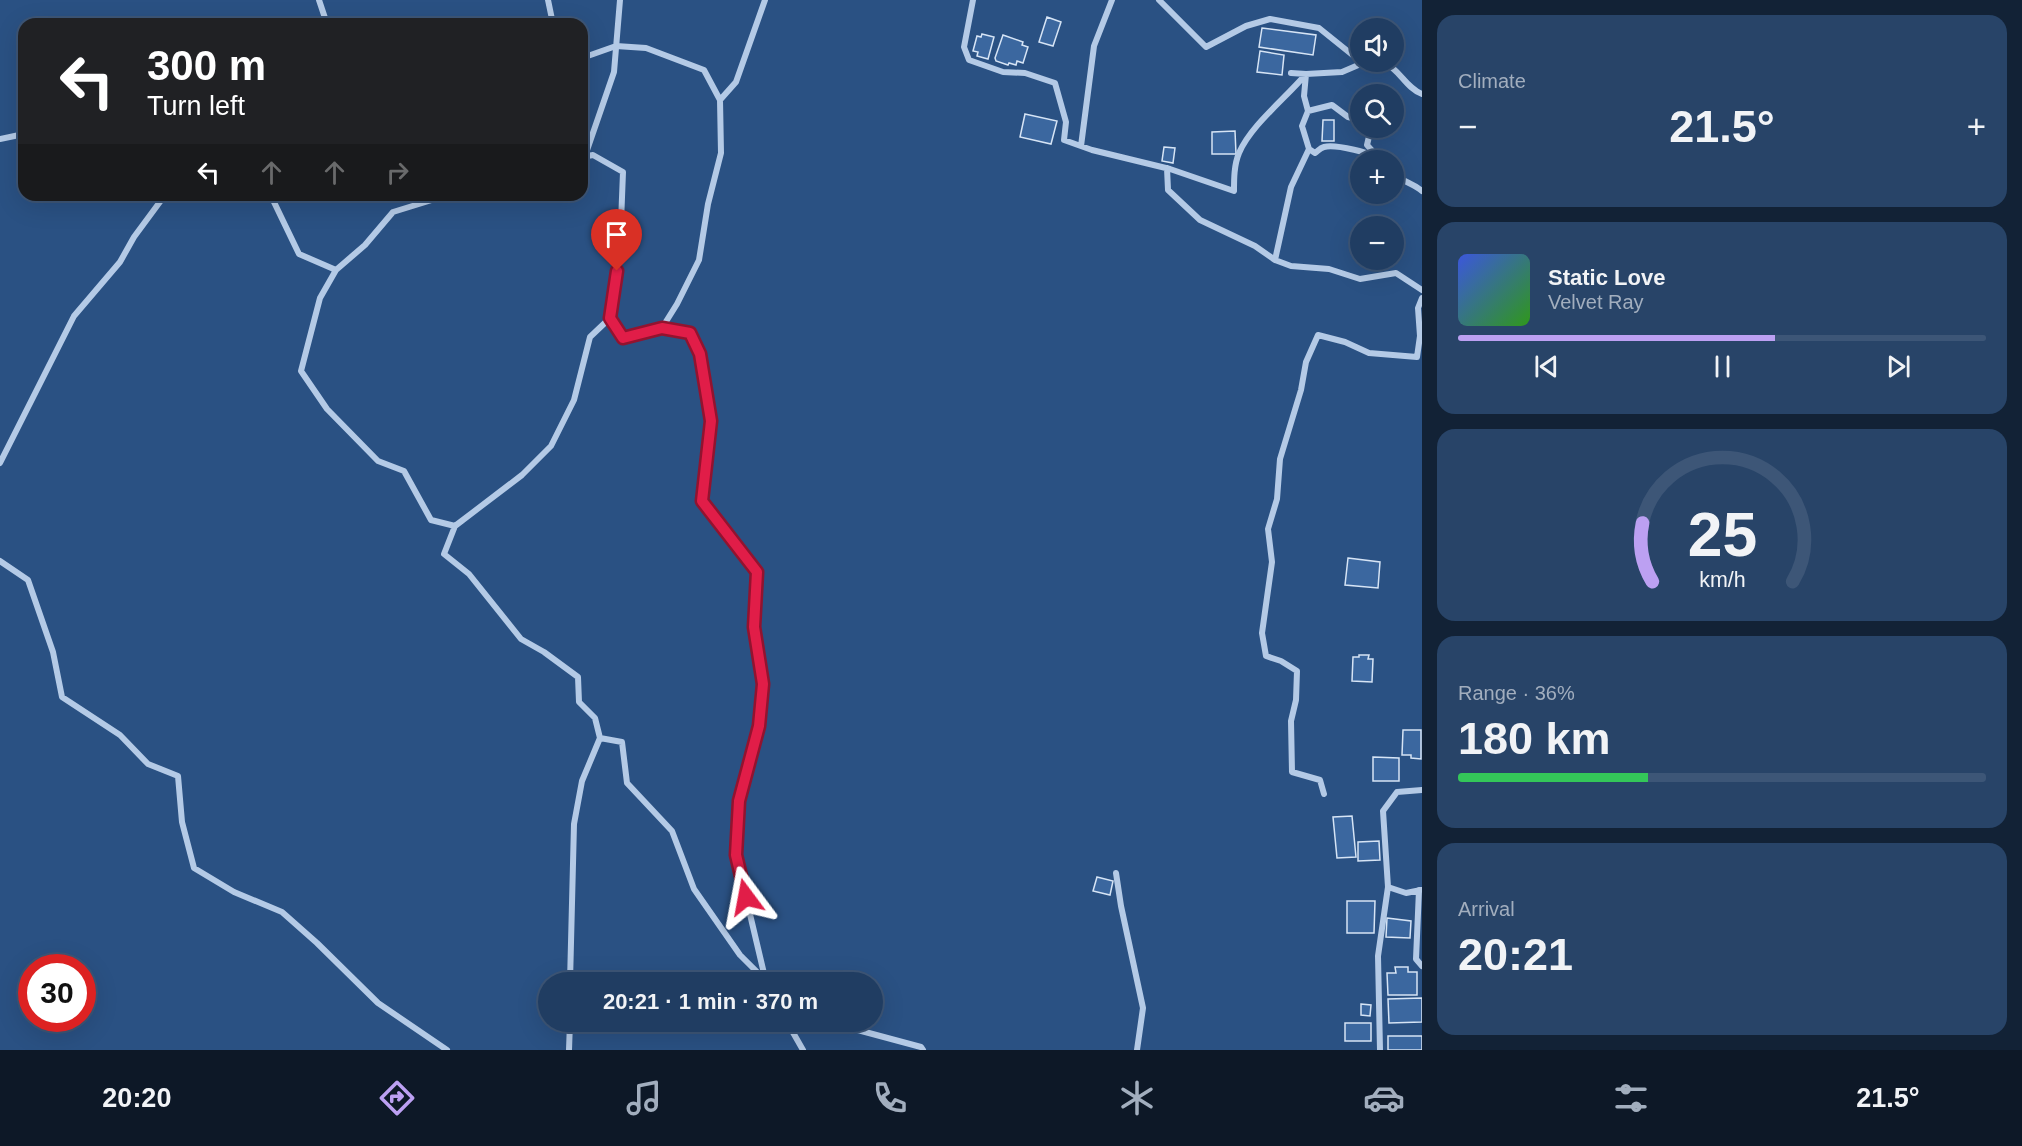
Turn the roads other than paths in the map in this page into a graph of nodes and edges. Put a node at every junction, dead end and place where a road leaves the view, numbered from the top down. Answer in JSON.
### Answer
{"nodes":[{"id":1,"x":319,"y":0,"type":"edge"},
{"id":2,"x":549,"y":0,"type":"edge"},
{"id":3,"x":620,"y":0,"type":"edge"},
{"id":4,"x":765,"y":0,"type":"edge"},
{"id":5,"x":973,"y":0,"type":"edge"},
{"id":6,"x":1112,"y":0,"type":"edge"},
{"id":7,"x":1159,"y":0,"type":"edge"},
{"id":8,"x":325,"y":18,"type":"edge"},
{"id":9,"x":552,"y":18,"type":"edge"},
{"id":10,"x":616,"y":46,"type":"junction"},
{"id":11,"x":1350,"y":53,"type":"edge"},
{"id":12,"x":588,"y":56,"type":"edge"},
{"id":13,"x":1350,"y":68,"type":"edge"},
{"id":14,"x":1397,"y":72,"type":"edge"},
{"id":15,"x":1291,"y":73,"type":"dead end"},
{"id":16,"x":1306,"y":74,"type":"junction"},
{"id":17,"x":1422,"y":94,"type":"edge"},
{"id":18,"x":720,"y":99,"type":"junction"},
{"id":19,"x":1308,"y":111,"type":"junction"},
{"id":20,"x":1350,"y":118,"type":"edge"},
{"id":21,"x":18,"y":135,"type":"edge"},
{"id":22,"x":0,"y":139,"type":"edge"},
{"id":23,"x":588,"y":146,"type":"edge"},
{"id":24,"x":1081,"y":146,"type":"junction"},
{"id":25,"x":1309,"y":149,"type":"junction"},
{"id":26,"x":1352,"y":150,"type":"edge"},
{"id":27,"x":588,"y":156,"type":"edge"},
{"id":28,"x":1167,"y":168,"type":"junction"},
{"id":29,"x":1404,"y":181,"type":"edge"},
{"id":30,"x":1422,"y":191,"type":"edge"},
{"id":31,"x":160,"y":201,"type":"edge"},
{"id":32,"x":273,"y":201,"type":"edge"},
{"id":33,"x":429,"y":201,"type":"edge"},
{"id":34,"x":1275,"y":260,"type":"junction"},
{"id":35,"x":336,"y":270,"type":"junction"},
{"id":36,"x":1422,"y":290,"type":"edge"},
{"id":37,"x":1422,"y":298,"type":"edge"},
{"id":38,"x":610,"y":318,"type":"junction"},
{"id":39,"x":662,"y":328,"type":"junction"},
{"id":40,"x":0,"y":463,"type":"edge"},
{"id":41,"x":455,"y":526,"type":"junction"},
{"id":42,"x":0,"y":561,"type":"edge"},
{"id":43,"x":600,"y":738,"type":"junction"},
{"id":44,"x":1422,"y":789,"type":"edge"},
{"id":45,"x":1324,"y":794,"type":"dead end"},
{"id":46,"x":1116,"y":873,"type":"dead end"},
{"id":47,"x":1388,"y":887,"type":"junction"},
{"id":48,"x":1421,"y":890,"type":"edge"},
{"id":49,"x":1422,"y":966,"type":"edge"},
{"id":50,"x":570,"y":972,"type":"edge"},
{"id":51,"x":756,"y":972,"type":"edge"},
{"id":52,"x":763,"y":972,"type":"edge"},
{"id":53,"x":570,"y":1032,"type":"edge"},
{"id":54,"x":793,"y":1032,"type":"edge"},
{"id":55,"x":865,"y":1032,"type":"edge"},
{"id":56,"x":447,"y":1050,"type":"edge"},
{"id":57,"x":569,"y":1050,"type":"edge"},
{"id":58,"x":803,"y":1050,"type":"edge"},
{"id":59,"x":923,"y":1050,"type":"edge"},
{"id":60,"x":1137,"y":1050,"type":"edge"},
{"id":61,"x":1380,"y":1050,"type":"edge"}],
"edges":[{"from":1,"to":8,"type":"street"},
{"from":2,"to":9,"type":"street"},
{"from":3,"to":10,"type":"street"},
{"from":4,"to":18,"type":"street"},
{"from":5,"to":24,"type":"street"},
{"from":6,"to":24,"type":"street"},
{"from":7,"to":11,"type":"street"},
{"from":10,"to":12,"type":"street"},
{"from":10,"to":18,"type":"street"},
{"from":10,"to":23,"type":"street"},
{"from":13,"to":16,"type":"street"},
{"from":14,"to":17,"type":"street"},
{"from":15,"to":16,"type":"street"},
{"from":16,"to":19,"type":"street"},
{"from":16,"to":28,"type":"street"},
{"from":18,"to":39,"type":"street"},
{"from":19,"to":20,"type":"street"},
{"from":19,"to":25,"type":"street"},
{"from":21,"to":22,"type":"street"},
{"from":24,"to":28,"type":"street"},
{"from":25,"to":26,"type":"street"},
{"from":25,"to":34,"type":"street"},
{"from":27,"to":38,"type":"street"},
{"from":28,"to":34,"type":"street"},
{"from":29,"to":30,"type":"street"},
{"from":31,"to":40,"type":"street"},
{"from":32,"to":35,"type":"street"},
{"from":33,"to":35,"type":"street"},
{"from":34,"to":36,"type":"street"},
{"from":35,"to":41,"type":"street"},
{"from":37,"to":45,"type":"street"},
{"from":38,"to":39,"type":"street"},
{"from":38,"to":41,"type":"street"},
{"from":39,"to":52,"type":"street"},
{"from":41,"to":43,"type":"street"},
{"from":42,"to":56,"type":"street"},
{"from":43,"to":50,"type":"street"},
{"from":43,"to":51,"type":"street"},
{"from":44,"to":47,"type":"street"},
{"from":46,"to":60,"type":"street"},
{"from":47,"to":48,"type":"street"},
{"from":47,"to":61,"type":"street"},
{"from":48,"to":49,"type":"street"},
{"from":53,"to":57,"type":"street"},
{"from":54,"to":58,"type":"street"},
{"from":55,"to":59,"type":"street"}]}
